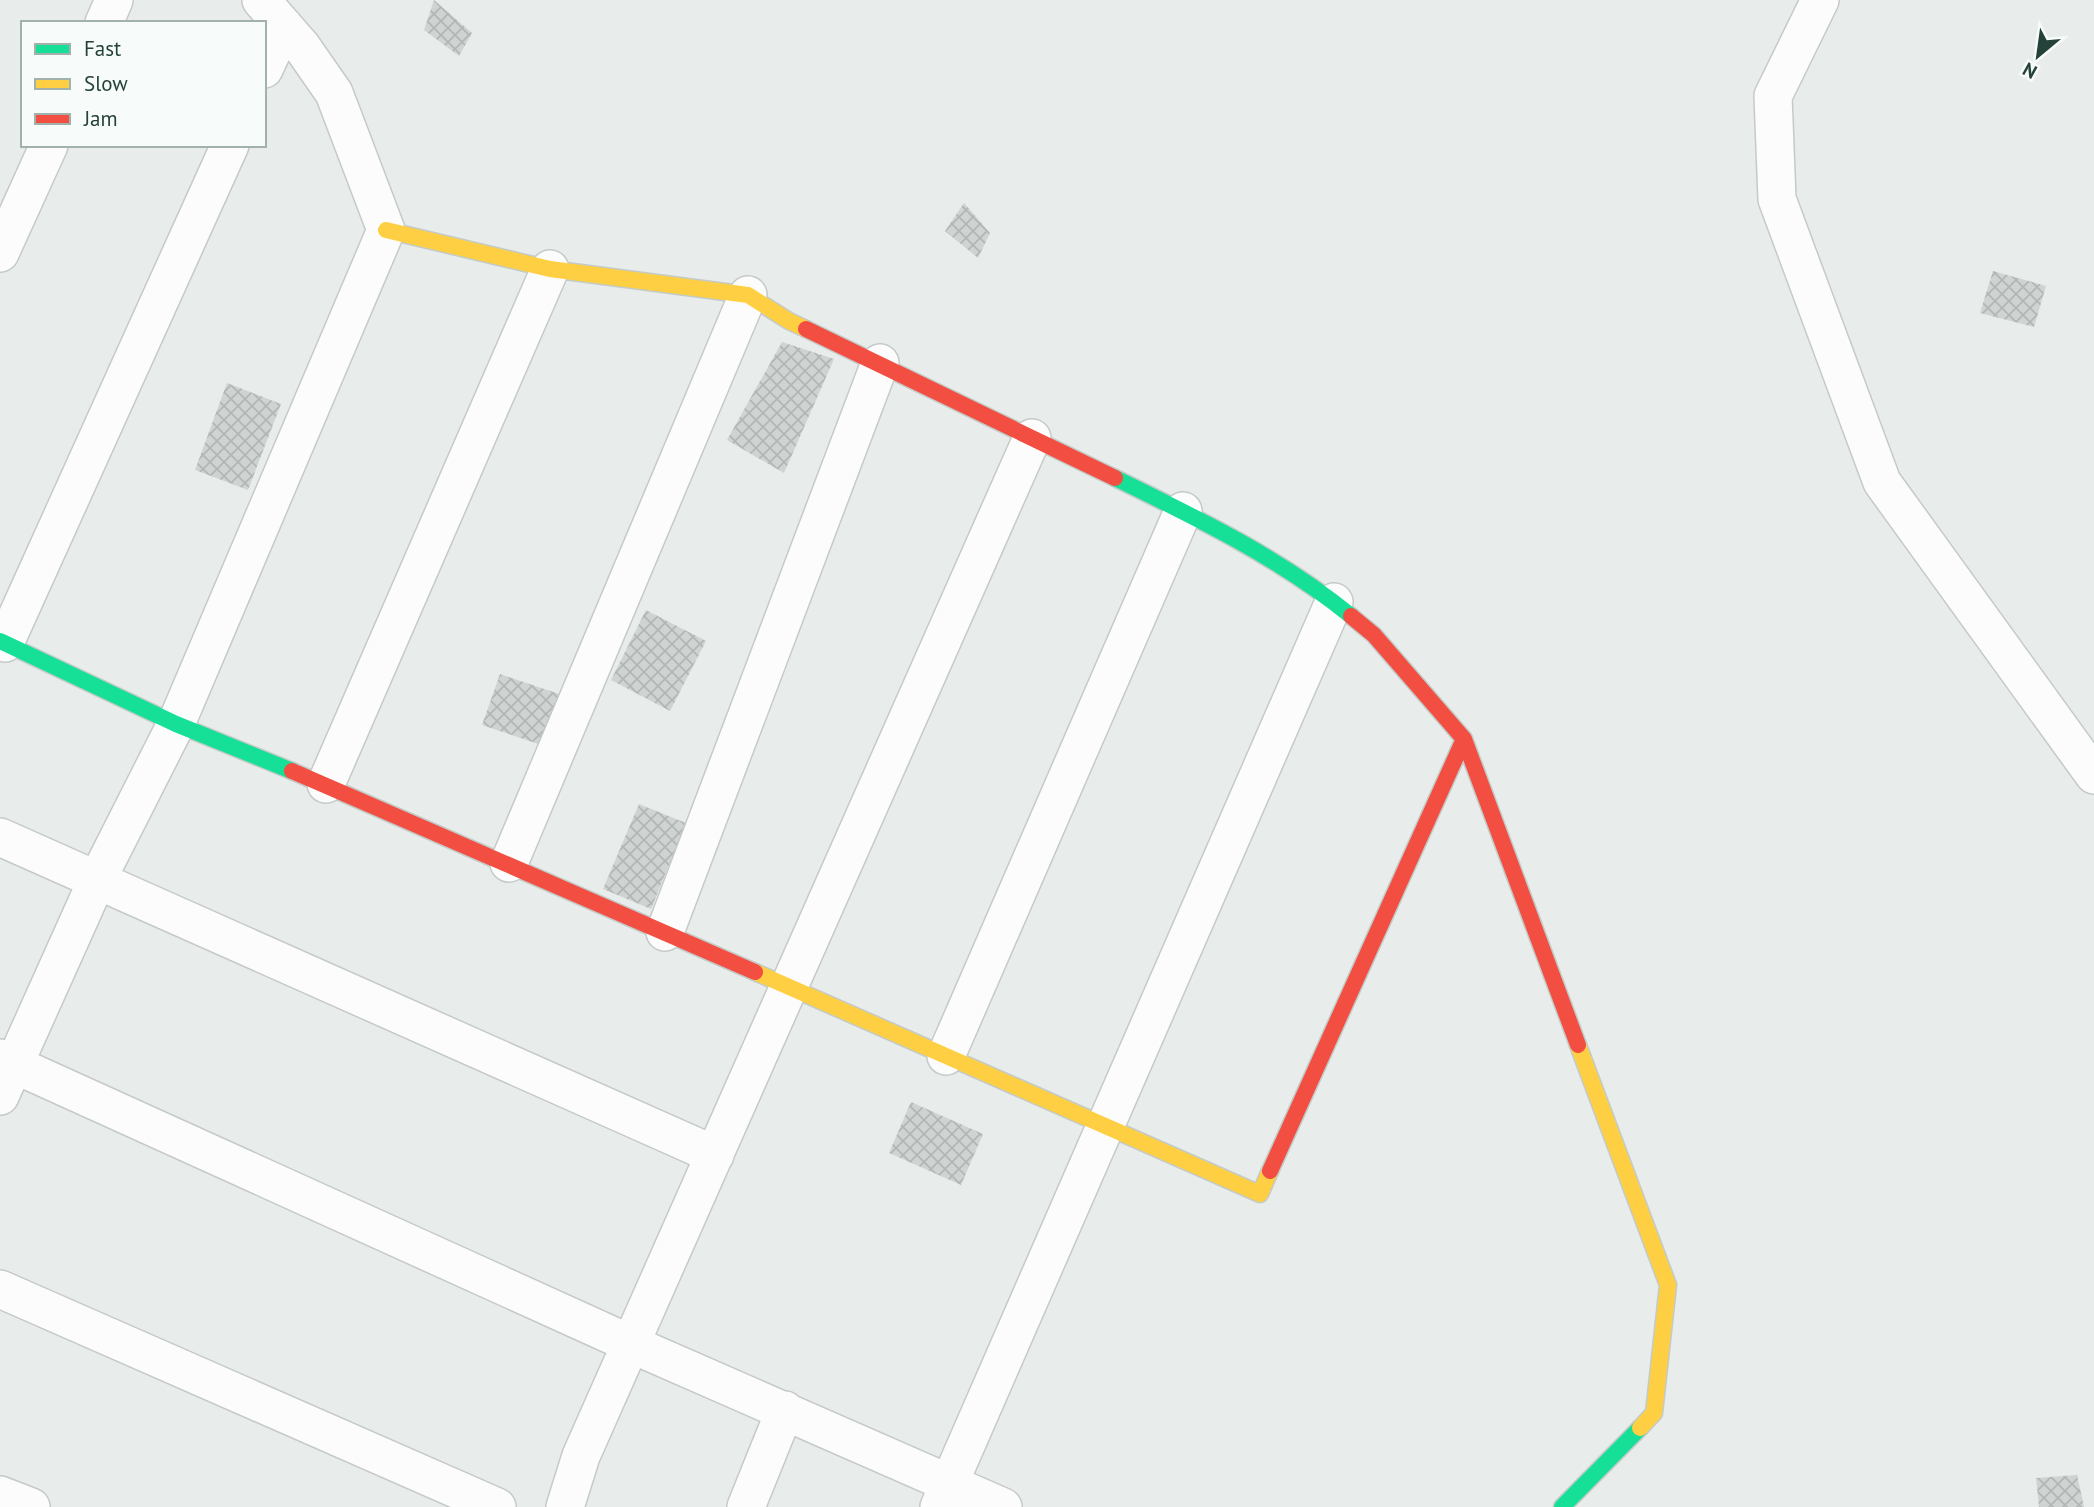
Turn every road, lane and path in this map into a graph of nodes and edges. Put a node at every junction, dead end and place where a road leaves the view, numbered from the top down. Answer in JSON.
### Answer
{"nodes":[{"id":1,"x":114,"y":0,"type":"edge"},
{"id":2,"x":1820,"y":0,"type":"edge"},
{"id":3,"x":273,"y":13,"type":"edge"},
{"id":4,"x":105,"y":21,"type":"edge"},
{"id":5,"x":266,"y":57,"type":"edge"},
{"id":6,"x":48,"y":147,"type":"edge"},
{"id":7,"x":229,"y":147,"type":"edge"},
{"id":8,"x":386,"y":230,"type":"junction"},
{"id":9,"x":0,"y":253,"type":"edge"},
{"id":10,"x":550,"y":269,"type":"junction"},
{"id":11,"x":748,"y":295,"type":"junction"},
{"id":12,"x":880,"y":363,"type":"junction"},
{"id":13,"x":1032,"y":438,"type":"junction"},
{"id":14,"x":1183,"y":511,"type":"junction"},
{"id":15,"x":1334,"y":602,"type":"junction"},
{"id":16,"x":2,"y":642,"type":"edge"},
{"id":17,"x":176,"y":724,"type":"junction"},
{"id":18,"x":1464,"y":739,"type":"junction"},
{"id":19,"x":2094,"y":775,"type":"edge"},
{"id":20,"x":326,"y":784,"type":"junction"},
{"id":21,"x":0,"y":837,"type":"edge"},
{"id":22,"x":509,"y":863,"type":"junction"},
{"id":23,"x":97,"y":880,"type":"junction"},
{"id":24,"x":665,"y":932,"type":"junction"},
{"id":25,"x":790,"y":988,"type":"junction"},
{"id":26,"x":946,"y":1056,"type":"junction"},
{"id":27,"x":5,"y":1073,"type":"edge"},
{"id":28,"x":1104,"y":1126,"type":"junction"},
{"id":29,"x":715,"y":1155,"type":"junction"},
{"id":30,"x":0,"y":1289,"type":"edge"},
{"id":31,"x":631,"y":1344,"type":"junction"},
{"id":32,"x":785,"y":1410,"type":"junction"},
{"id":33,"x":0,"y":1495,"type":"edge"},
{"id":34,"x":944,"y":1495,"type":"edge"},
{"id":35,"x":31,"y":1507,"type":"edge"},
{"id":36,"x":497,"y":1507,"type":"edge"},
{"id":37,"x":565,"y":1507,"type":"edge"},
{"id":38,"x":746,"y":1507,"type":"edge"},
{"id":39,"x":1003,"y":1507,"type":"edge"},
{"id":40,"x":1562,"y":1507,"type":"edge"}],
"edges":[{"from":1,"to":4,"type":"street"},
{"from":2,"to":19,"type":"street"},
{"from":3,"to":5,"type":"street"},
{"from":3,"to":8,"type":"street"},
{"from":6,"to":9,"type":"street"},
{"from":7,"to":16,"type":"street"},
{"from":8,"to":10,"type":"street"},
{"from":8,"to":17,"type":"street"},
{"from":10,"to":11,"type":"street"},
{"from":10,"to":20,"type":"street"},
{"from":11,"to":12,"type":"street"},
{"from":11,"to":22,"type":"street"},
{"from":12,"to":13,"type":"street"},
{"from":12,"to":24,"type":"street"},
{"from":13,"to":14,"type":"street"},
{"from":13,"to":25,"type":"street"},
{"from":14,"to":15,"type":"street"},
{"from":14,"to":26,"type":"street"},
{"from":15,"to":18,"type":"street"},
{"from":15,"to":28,"type":"street"},
{"from":16,"to":17,"type":"street"},
{"from":17,"to":20,"type":"street"},
{"from":17,"to":23,"type":"street"},
{"from":18,"to":28,"type":"street"},
{"from":18,"to":40,"type":"street"},
{"from":20,"to":22,"type":"street"},
{"from":21,"to":23,"type":"street"},
{"from":22,"to":24,"type":"street"},
{"from":23,"to":27,"type":"street"},
{"from":23,"to":29,"type":"street"},
{"from":24,"to":25,"type":"street"},
{"from":25,"to":26,"type":"street"},
{"from":25,"to":29,"type":"street"},
{"from":26,"to":28,"type":"street"},
{"from":27,"to":31,"type":"street"},
{"from":28,"to":34,"type":"street"},
{"from":29,"to":31,"type":"street"},
{"from":30,"to":36,"type":"street"},
{"from":31,"to":32,"type":"street"},
{"from":31,"to":37,"type":"street"},
{"from":32,"to":34,"type":"street"},
{"from":32,"to":38,"type":"street"},
{"from":33,"to":35,"type":"street"},
{"from":34,"to":39,"type":"street"}]}
